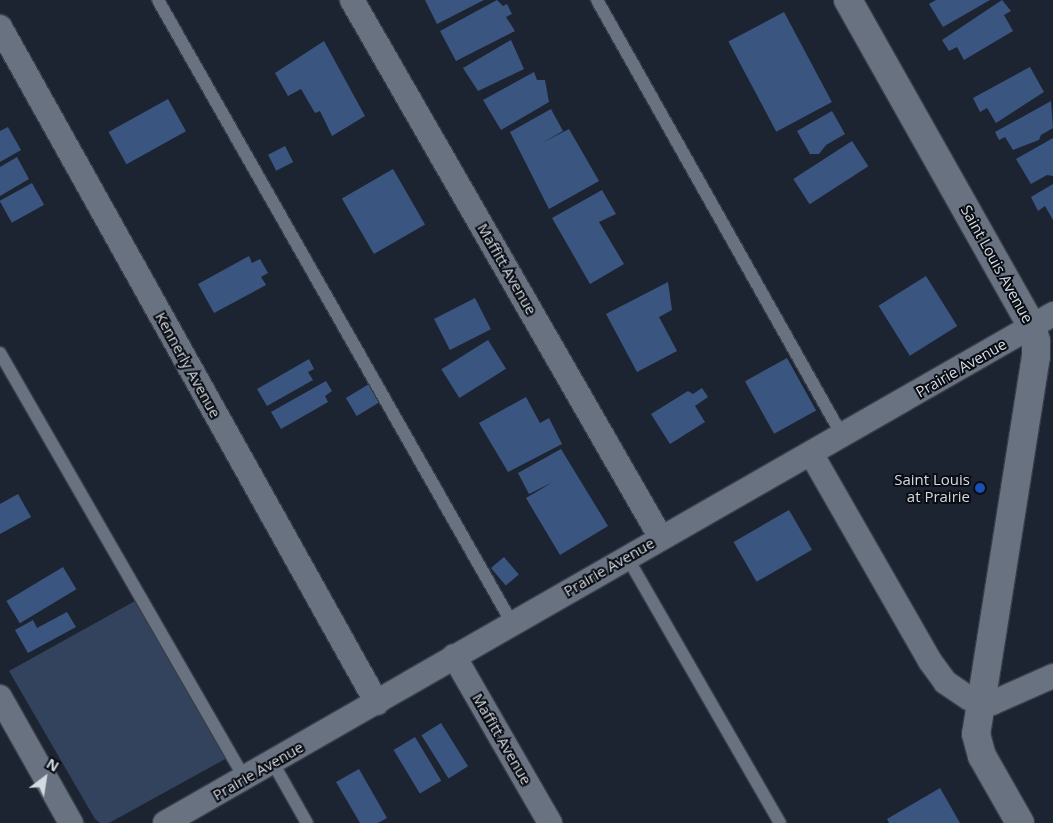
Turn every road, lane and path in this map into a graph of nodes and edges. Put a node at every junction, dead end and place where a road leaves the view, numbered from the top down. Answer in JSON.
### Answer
{"nodes":[{"id":1,"x":158,"y":0,"type":"edge"},
{"id":2,"x":352,"y":0,"type":"edge"},
{"id":3,"x":597,"y":0,"type":"edge"},
{"id":4,"x":848,"y":0,"type":"edge"},
{"id":5,"x":0,"y":27,"type":"edge"},
{"id":6,"x":1042,"y":320,"type":"edge"},
{"id":7,"x":0,"y":352,"type":"edge"},
{"id":8,"x":843,"y":437,"type":"junction"},
{"id":9,"x":812,"y":455,"type":"junction"},
{"id":10,"x":661,"y":538,"type":"junction"},
{"id":11,"x":627,"y":557,"type":"junction"},
{"id":12,"x":512,"y":623,"type":"junction"},
{"id":13,"x":454,"y":656,"type":"junction"},
{"id":14,"x":1053,"y":676,"type":"edge"},
{"id":15,"x":0,"y":697,"type":"edge"},
{"id":16,"x":981,"y":702,"type":"junction"},
{"id":17,"x":377,"y":703,"type":"junction"},
{"id":18,"x":273,"y":763,"type":"junction"},
{"id":19,"x":245,"y":779,"type":"junction"},
{"id":20,"x":71,"y":823,"type":"edge"},
{"id":21,"x":165,"y":823,"type":"edge"},
{"id":22,"x":307,"y":823,"type":"edge"},
{"id":23,"x":550,"y":823,"type":"edge"},
{"id":24,"x":780,"y":823,"type":"edge"},
{"id":25,"x":1020,"y":823,"type":"edge"}],
"edges":[{"from":1,"to":12,"type":"lane"},
{"from":2,"to":10,"type":"street","name":"Maffitt Avenue"},
{"from":3,"to":8,"type":"lane"},
{"from":4,"to":6,"type":"street","name":"Saint Louis Avenue"},
{"from":5,"to":17,"type":"street","name":"Kennerly Avenue"},
{"from":6,"to":8,"type":"street","name":"Prairie Avenue"},
{"from":6,"to":16,"type":"street","name":"Saint Louis Avenue"},
{"from":7,"to":19,"type":"lane"},
{"from":8,"to":9,"type":"street","name":"Prairie Avenue"},
{"from":9,"to":10,"type":"street","name":"Prairie Avenue"},
{"from":9,"to":16,"type":"street"},
{"from":10,"to":11,"type":"street","name":"Prairie Avenue"},
{"from":11,"to":12,"type":"street","name":"Prairie Avenue"},
{"from":11,"to":24,"type":"lane"},
{"from":12,"to":13,"type":"street","name":"Prairie Avenue"},
{"from":13,"to":17,"type":"street","name":"Prairie Avenue"},
{"from":13,"to":23,"type":"street","name":"Maffitt Avenue"},
{"from":14,"to":16,"type":"street"},
{"from":15,"to":20,"type":"street"},
{"from":16,"to":25,"type":"street","name":"Saint Louis Avenue"},
{"from":17,"to":18,"type":"street","name":"Prairie Avenue"},
{"from":18,"to":19,"type":"street","name":"Prairie Avenue"},
{"from":18,"to":22,"type":"lane"},
{"from":19,"to":21,"type":"street","name":"Prairie Avenue"}]}
